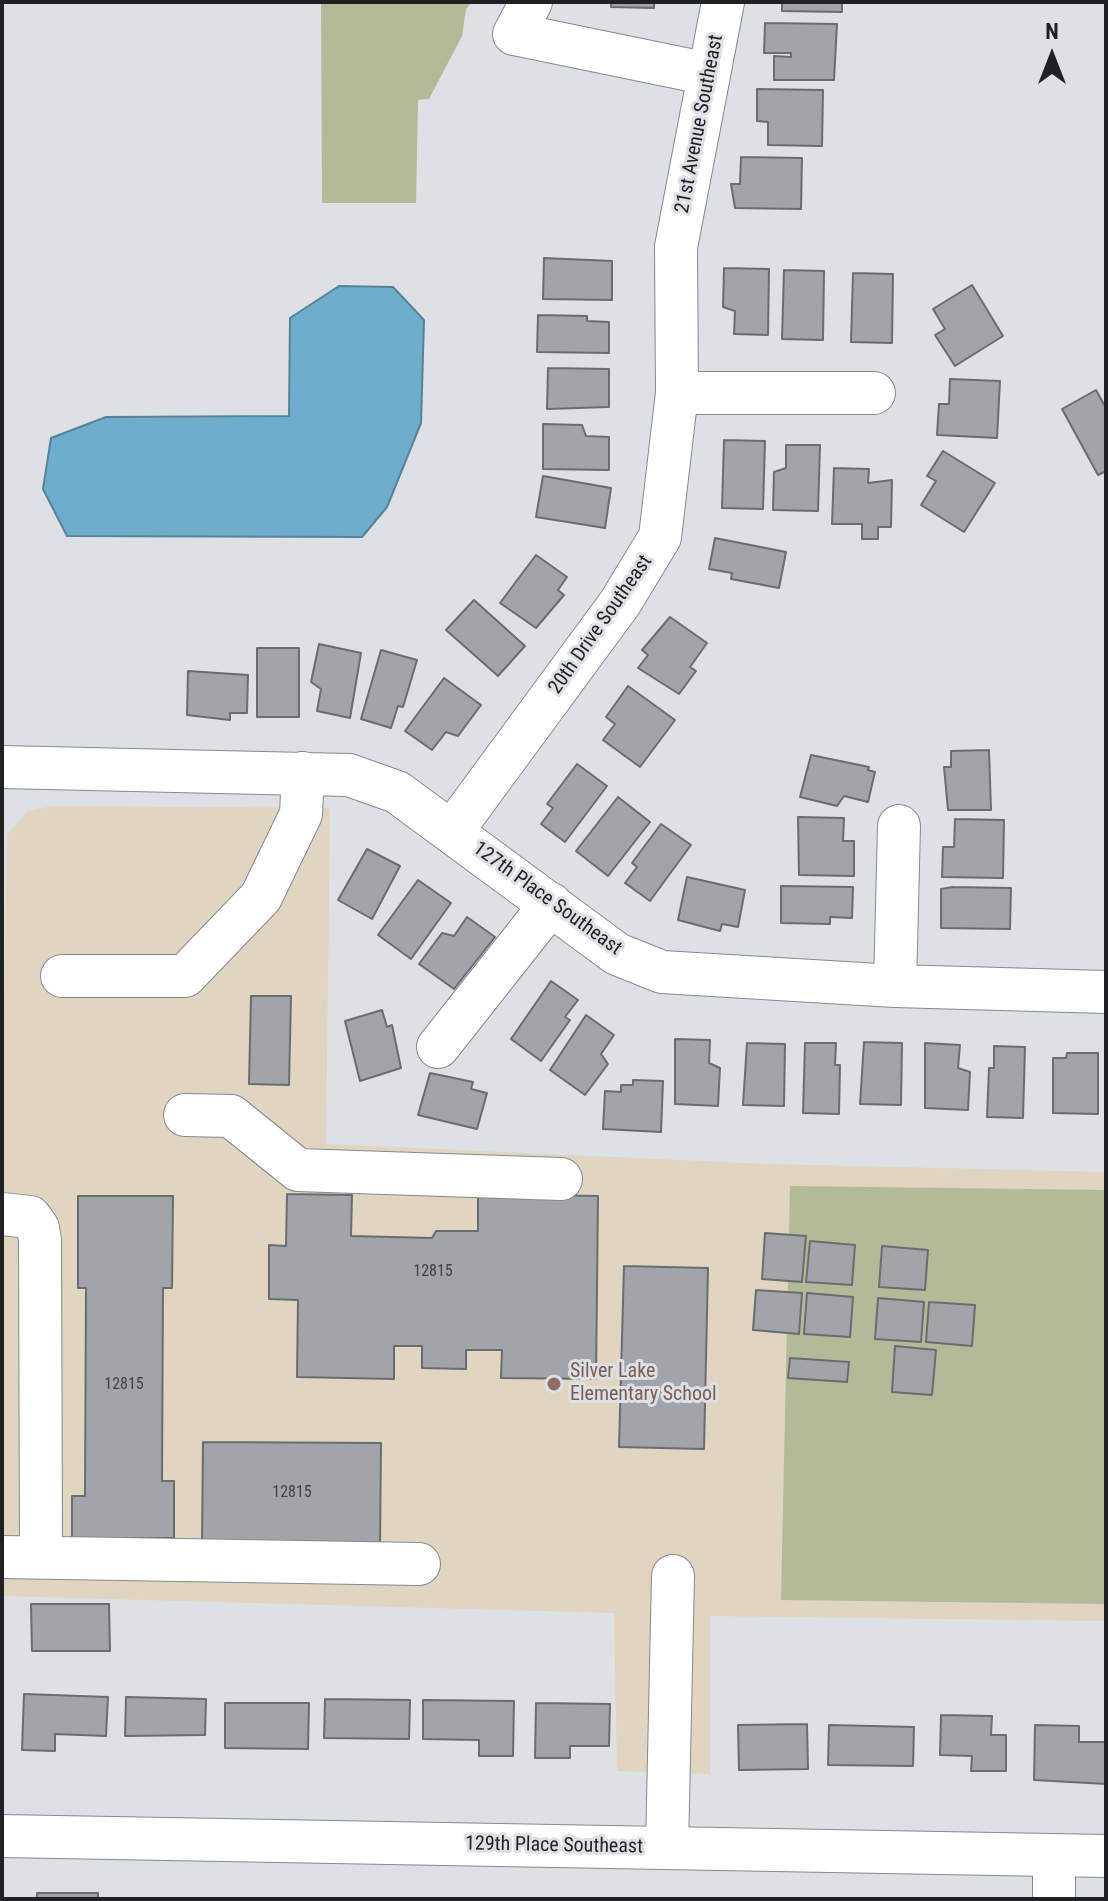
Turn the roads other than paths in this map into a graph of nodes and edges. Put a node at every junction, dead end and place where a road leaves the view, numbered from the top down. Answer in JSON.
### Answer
{"nodes":[{"id":1,"x":531,"y":2,"type":"edge"},
{"id":2,"x":723,"y":2,"type":"edge"},
{"id":3,"x":709,"y":74,"type":"junction"},
{"id":4,"x":676,"y":247,"type":"joint"},
{"id":5,"x":677,"y":393,"type":"junction"},
{"id":6,"x":874,"y":393,"type":"dead end"},
{"id":7,"x":2,"y":767,"type":"edge"},
{"id":8,"x":303,"y":773,"type":"junction"},
{"id":9,"x":899,"y":826,"type":"dead end"},
{"id":10,"x":453,"y":830,"type":"junction"},
{"id":11,"x":551,"y":904,"type":"junction"},
{"id":12,"x":62,"y":976,"type":"dead end"},
{"id":13,"x":895,"y":986,"type":"junction"},
{"id":14,"x":1106,"y":992,"type":"edge"},
{"id":15,"x":438,"y":1047,"type":"dead end"},
{"id":16,"x":185,"y":1115,"type":"dead end"},
{"id":17,"x":561,"y":1179,"type":"dead end"},
{"id":18,"x":2,"y":1214,"type":"edge"},
{"id":19,"x":21,"y":1557,"type":"edge"},
{"id":20,"x":419,"y":1564,"type":"dead end"},
{"id":21,"x":673,"y":1576,"type":"dead end"},
{"id":22,"x":2,"y":1836,"type":"edge"},
{"id":23,"x":667,"y":1848,"type":"junction"},
{"id":24,"x":1054,"y":1855,"type":"junction"},
{"id":25,"x":1106,"y":1856,"type":"edge"},
{"id":26,"x":1054,"y":1899,"type":"edge"}],
"edges":[{"from":1,"to":3,"type":"street"},
{"from":2,"to":3,"type":"street","name":"21st Avenue Southeast"},
{"from":3,"to":4,"type":"street","name":"21st Avenue Southeast"},
{"from":4,"to":5,"type":"street","name":"20th Drive Southeast"},
{"from":5,"to":6,"type":"street"},
{"from":5,"to":10,"type":"street","name":"20th Drive Southeast"},
{"from":7,"to":8,"type":"street","name":"127th Place Southeast"},
{"from":8,"to":10,"type":"street","name":"127th Place Southeast"},
{"from":8,"to":12,"type":"street"},
{"from":9,"to":13,"type":"street"},
{"from":10,"to":11,"type":"street","name":"127th Place Southeast"},
{"from":11,"to":13,"type":"street","name":"127th Place Southeast"},
{"from":11,"to":15,"type":"street"},
{"from":13,"to":14,"type":"street","name":"127th Place Southeast"},
{"from":16,"to":17,"type":"street"},
{"from":18,"to":19,"type":"street"},
{"from":19,"to":20,"type":"street"},
{"from":21,"to":23,"type":"street"},
{"from":22,"to":23,"type":"street","name":"129th Place Southeast"},
{"from":23,"to":24,"type":"street","name":"129th Place Southeast"},
{"from":24,"to":25,"type":"street","name":"129th Place Southeast"},
{"from":24,"to":26,"type":"street"}]}
